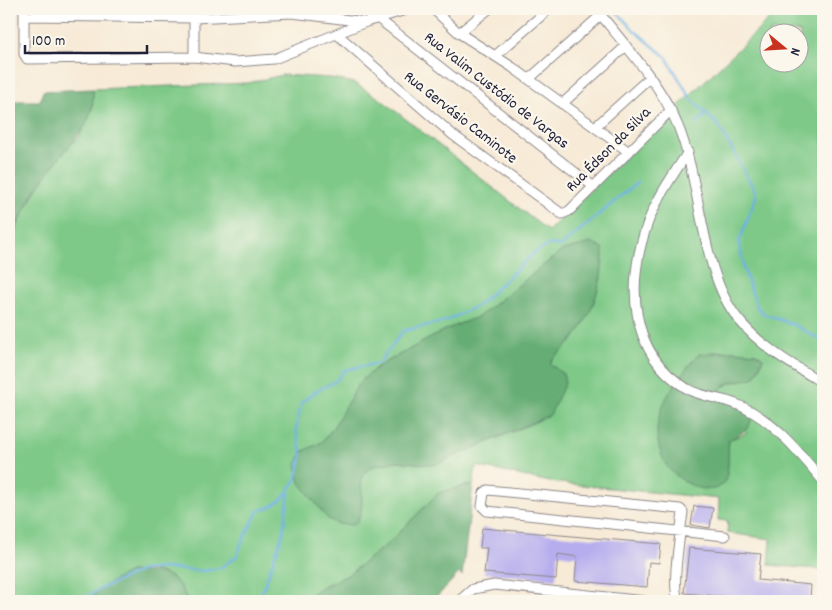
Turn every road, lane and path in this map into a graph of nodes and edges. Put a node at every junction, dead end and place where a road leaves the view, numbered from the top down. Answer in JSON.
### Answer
{"nodes":[{"id":1,"x":409,"y":9,"type":"edge"},
{"id":2,"x":433,"y":9,"type":"edge"},
{"id":3,"x":489,"y":9,"type":"edge"},
{"id":4,"x":548,"y":9,"type":"edge"},
{"id":5,"x":24,"y":12,"type":"edge"},
{"id":6,"x":598,"y":12,"type":"edge"},
{"id":7,"x":194,"y":14,"type":"edge"},
{"id":8,"x":380,"y":20,"type":"junction"},
{"id":9,"x":366,"y":22,"type":"junction"},
{"id":10,"x":459,"y":33,"type":"junction"},
{"id":11,"x":338,"y":35,"type":"junction"},
{"id":12,"x":626,"y":46,"type":"junction"},
{"id":13,"x":495,"y":56,"type":"junction"},
{"id":14,"x":194,"y":57,"type":"junction"},
{"id":15,"x":649,"y":78,"type":"junction"},
{"id":16,"x":528,"y":79,"type":"junction"},
{"id":17,"x":562,"y":104,"type":"junction"},
{"id":18,"x":671,"y":110,"type":"junction"},
{"id":19,"x":596,"y":127,"type":"junction"},
{"id":20,"x":630,"y":152,"type":"junction"},
{"id":21,"x":688,"y":152,"type":"junction"},
{"id":22,"x":594,"y":187,"type":"junction"},
{"id":23,"x":569,"y":211,"type":"joint"},
{"id":24,"x":823,"y":383,"type":"edge"},
{"id":25,"x":823,"y":481,"type":"edge"},
{"id":26,"x":681,"y":531,"type":"junction"},
{"id":27,"x":725,"y":536,"type":"dead end"},
{"id":28,"x":473,"y":588,"type":"junction"},
{"id":29,"x":459,"y":601,"type":"edge"},
{"id":30,"x":472,"y":601,"type":"edge"},
{"id":31,"x":645,"y":601,"type":"edge"},
{"id":32,"x":679,"y":601,"type":"edge"}],
"edges":[{"from":1,"to":8,"type":"street"},
{"from":2,"to":10,"type":"street"},
{"from":3,"to":10,"type":"street"},
{"from":4,"to":13,"type":"street"},
{"from":5,"to":7,"type":"street"},
{"from":5,"to":14,"type":"street"},
{"from":6,"to":12,"type":"street"},
{"from":6,"to":16,"type":"street"},
{"from":7,"to":9,"type":"street"},
{"from":7,"to":14,"type":"street"},
{"from":8,"to":9,"type":"street"},
{"from":8,"to":22,"type":"street","name":"Rua Valim Custódio de Vargas"},
{"from":9,"to":11,"type":"street"},
{"from":10,"to":13,"type":"street"},
{"from":11,"to":14,"type":"street"},
{"from":11,"to":23,"type":"street","name":"Rua Gervásio Caminote"},
{"from":12,"to":15,"type":"street"},
{"from":12,"to":17,"type":"street"},
{"from":13,"to":16,"type":"street"},
{"from":15,"to":18,"type":"street"},
{"from":15,"to":19,"type":"street"},
{"from":16,"to":17,"type":"street"},
{"from":17,"to":19,"type":"street"},
{"from":18,"to":20,"type":"street","name":"Rua Édson da Silva"},
{"from":18,"to":21,"type":"street"},
{"from":19,"to":20,"type":"street"},
{"from":20,"to":22,"type":"street","name":"Rua Édson da Silva"},
{"from":21,"to":24,"type":"street"},
{"from":21,"to":25,"type":"street"},
{"from":22,"to":23,"type":"street","name":"Rua Édson da Silva"},
{"from":26,"to":26,"type":"street"},
{"from":26,"to":27,"type":"street"},
{"from":26,"to":32,"type":"street"},
{"from":28,"to":29,"type":"street"},
{"from":28,"to":30,"type":"street"},
{"from":28,"to":31,"type":"street"}]}
